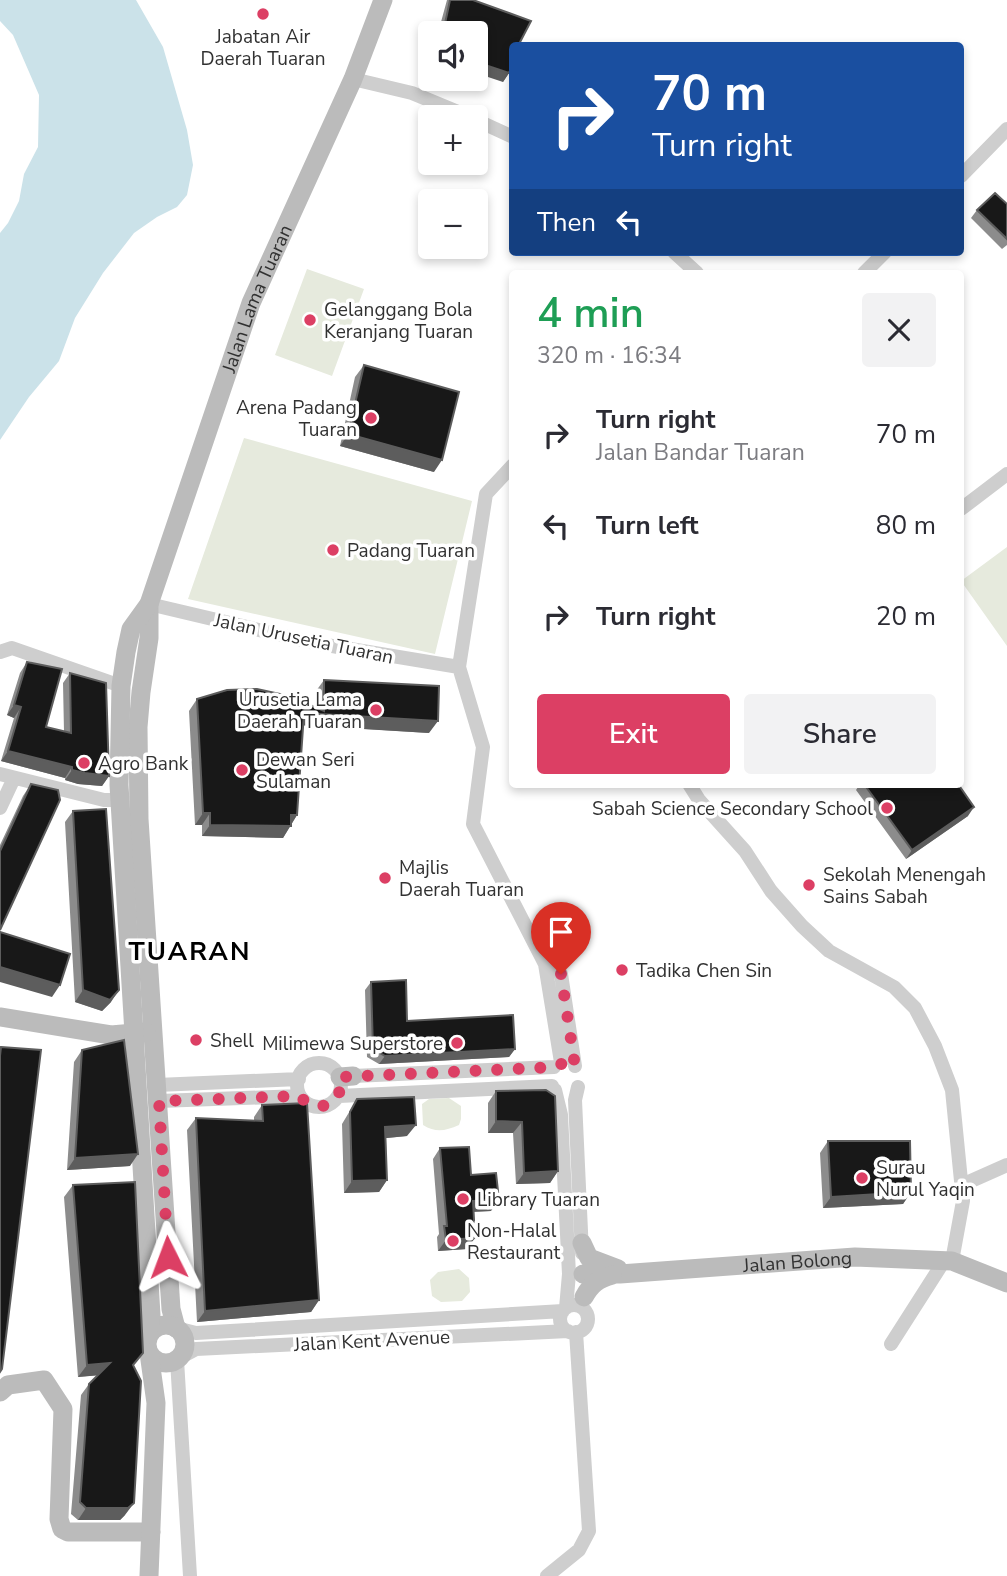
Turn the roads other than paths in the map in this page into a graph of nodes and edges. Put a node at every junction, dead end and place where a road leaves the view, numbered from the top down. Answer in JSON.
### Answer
{"nodes":[{"id":1,"x":383,"y":0,"type":"edge"},
{"id":2,"x":353,"y":79,"type":"junction"},
{"id":3,"x":441,"y":105,"type":"edge"},
{"id":4,"x":488,"y":126,"type":"edge"},
{"id":5,"x":1007,"y":129,"type":"edge"},
{"id":6,"x":509,"y":135,"type":"edge"},
{"id":7,"x":964,"y":173,"type":"edge"},
{"id":8,"x":678,"y":256,"type":"edge"},
{"id":9,"x":881,"y":256,"type":"edge"},
{"id":10,"x":694,"y":270,"type":"edge"},
{"id":11,"x":867,"y":270,"type":"edge"},
{"id":12,"x":509,"y":469,"type":"edge"},
{"id":13,"x":1007,"y":474,"type":"edge"},
{"id":14,"x":964,"y":507,"type":"edge"},
{"id":15,"x":149,"y":604,"type":"junction"},
{"id":16,"x":0,"y":652,"type":"edge"},
{"id":17,"x":459,"y":667,"type":"junction"},
{"id":18,"x":121,"y":686,"type":"junction"},
{"id":19,"x":7,"y":776,"type":"edge"},
{"id":20,"x":692,"y":788,"type":"edge"},
{"id":21,"x":120,"y":800,"type":"junction"},
{"id":22,"x":0,"y":808,"type":"edge"},
{"id":23,"x":0,"y":1017,"type":"edge"},
{"id":24,"x":133,"y":1032,"type":"junction"},
{"id":25,"x":154,"y":1032,"type":"junction"},
{"id":26,"x":111,"y":1035,"type":"junction"},
{"id":27,"x":564,"y":1065,"type":"junction"},
{"id":28,"x":299,"y":1079,"type":"junction"},
{"id":29,"x":344,"y":1083,"type":"junction"},
{"id":30,"x":578,"y":1087,"type":"junction"},
{"id":31,"x":553,"y":1088,"type":"junction"},
{"id":32,"x":158,"y":1093,"type":"junction"},
{"id":33,"x":300,"y":1096,"type":"junction"},
{"id":34,"x":136,"y":1098,"type":"junction"},
{"id":35,"x":1007,"y":1165,"type":"edge"},
{"id":36,"x":962,"y":1185,"type":"junction"},
{"id":37,"x":582,"y":1243,"type":"junction"},
{"id":38,"x":948,"y":1261,"type":"junction"},
{"id":39,"x":626,"y":1273,"type":"junction"},
{"id":40,"x":576,"y":1274,"type":"junction"},
{"id":41,"x":1007,"y":1283,"type":"edge"},
{"id":42,"x":584,"y":1303,"type":"junction"},
{"id":43,"x":564,"y":1310,"type":"junction"},
{"id":44,"x":176,"y":1328,"type":"junction"},
{"id":45,"x":572,"y":1331,"type":"junction"},
{"id":46,"x":891,"y":1345,"type":"dead end"},
{"id":47,"x":148,"y":1347,"type":"junction"},
{"id":48,"x":175,"y":1360,"type":"junction"},
{"id":49,"x":0,"y":1392,"type":"edge"},
{"id":50,"x":156,"y":1403,"type":"junction"},
{"id":51,"x":150,"y":1532,"type":"junction"},
{"id":52,"x":149,"y":1576,"type":"edge"},
{"id":53,"x":190,"y":1576,"type":"edge"},
{"id":54,"x":547,"y":1576,"type":"edge"}],
"edges":[{"from":1,"to":2,"type":"street","name":"Jalan Lama Tuaran"},
{"from":2,"to":3,"type":"street"},
{"from":2,"to":15,"type":"street","name":"Jalan Lama Tuaran"},
{"from":4,"to":6,"type":"street"},
{"from":5,"to":7,"type":"street"},
{"from":8,"to":10,"type":"street"},
{"from":9,"to":11,"type":"street"},
{"from":12,"to":17,"type":"street"},
{"from":13,"to":14,"type":"street"},
{"from":15,"to":17,"type":"street","name":"Jalan Urusetia Tuaran"},
{"from":15,"to":18,"type":"street","name":"Jalan Lama Tuaran"},
{"from":15,"to":25,"type":"street","name":"Jalan Lama Tuaran"},
{"from":16,"to":18,"type":"street"},
{"from":17,"to":27,"type":"street"},
{"from":18,"to":21,"type":"street","name":"Jalan Lama Tuaran"},
{"from":19,"to":21,"type":"street"},
{"from":19,"to":22,"type":"street"},
{"from":20,"to":36,"type":"street"},
{"from":21,"to":24,"type":"street","name":"Jalan Lama Tuaran"},
{"from":23,"to":26,"type":"street"},
{"from":24,"to":25,"type":"street"},
{"from":24,"to":26,"type":"street"},
{"from":24,"to":34,"type":"street","name":"Jalan Lama Tuaran"},
{"from":25,"to":32,"type":"street","name":"Jalan Lama Tuaran"},
{"from":26,"to":34,"type":"street"},
{"from":27,"to":29,"type":"street"},
{"from":27,"to":30,"type":"street"},
{"from":27,"to":31,"type":"street"},
{"from":28,"to":29,"type":"street"},
{"from":28,"to":32,"type":"street"},
{"from":28,"to":33,"type":"street"},
{"from":29,"to":31,"type":"street"},
{"from":29,"to":33,"type":"street"},
{"from":30,"to":31,"type":"street"},
{"from":30,"to":37,"type":"street"},
{"from":31,"to":40,"type":"street"},
{"from":32,"to":33,"type":"street"},
{"from":32,"to":34,"type":"street"},
{"from":32,"to":44,"type":"street","name":"Jalan Lama Tuaran"},
{"from":34,"to":47,"type":"street"},
{"from":35,"to":36,"type":"street"},
{"from":36,"to":38,"type":"street"},
{"from":37,"to":39,"type":"street"},
{"from":37,"to":40,"type":"street"},
{"from":38,"to":39,"type":"street","name":"Jalan Bolong"},
{"from":38,"to":41,"type":"street","name":"Jalan Bolong"},
{"from":38,"to":46,"type":"street"},
{"from":39,"to":40,"type":"street","name":"Jalan Bolong"},
{"from":39,"to":42,"type":"street"},
{"from":40,"to":42,"type":"street"},
{"from":40,"to":43,"type":"street"},
{"from":42,"to":43,"type":"street"},
{"from":42,"to":45,"type":"street"},
{"from":43,"to":44,"type":"street","name":"Jalan Kent Avenue"},
{"from":43,"to":45,"type":"street"},
{"from":44,"to":47,"type":"street"},
{"from":44,"to":48,"type":"street"},
{"from":45,"to":48,"type":"street","name":"Jalan Kent Avenue"},
{"from":45,"to":54,"type":"street"},
{"from":47,"to":48,"type":"street"},
{"from":47,"to":50,"type":"street"},
{"from":48,"to":50,"type":"street"},
{"from":48,"to":53,"type":"street"},
{"from":49,"to":51,"type":"street"},
{"from":50,"to":51,"type":"street"},
{"from":51,"to":52,"type":"street"}]}
